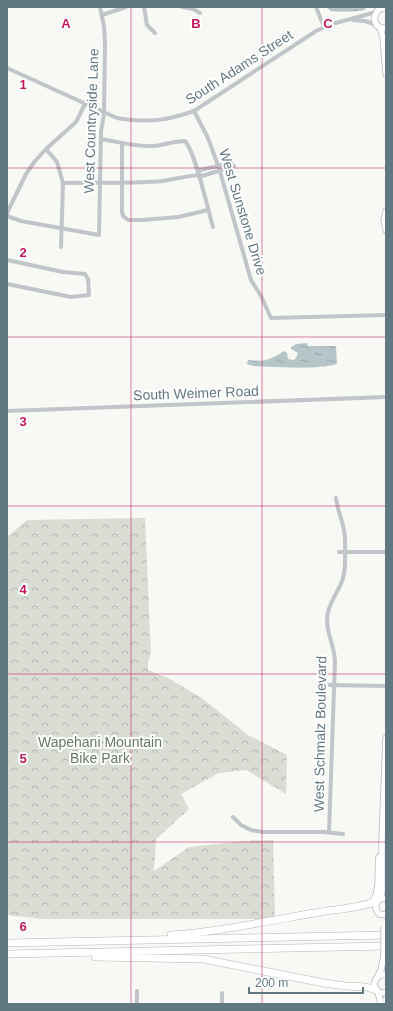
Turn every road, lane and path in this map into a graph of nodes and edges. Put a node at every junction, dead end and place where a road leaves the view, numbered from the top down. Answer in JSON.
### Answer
{"nodes":[{"id":1,"x":100,"y":7,"type":"edge"},
{"id":2,"x":126,"y":7,"type":"edge"},
{"id":3,"x":144,"y":7,"type":"edge"},
{"id":4,"x":182,"y":7,"type":"edge"},
{"id":5,"x":316,"y":7,"type":"edge"},
{"id":6,"x":386,"y":7,"type":"edge"},
{"id":7,"x":378,"y":9,"type":"edge"},
{"id":8,"x":200,"y":13,"type":"dead end"},
{"id":9,"x":102,"y":15,"type":"junction"},
{"id":10,"x":346,"y":20,"type":"junction"},
{"id":11,"x":324,"y":27,"type":"junction"},
{"id":12,"x":381,"y":27,"type":"edge"},
{"id":13,"x":155,"y":33,"type":"dead end"},
{"id":14,"x":386,"y":54,"type":"edge"},
{"id":15,"x":7,"y":68,"type":"edge"},
{"id":16,"x":386,"y":74,"type":"edge"},
{"id":17,"x":85,"y":104,"type":"junction"},
{"id":18,"x":194,"y":111,"type":"junction"},
{"id":19,"x":104,"y":114,"type":"junction"},
{"id":20,"x":101,"y":139,"type":"junction"},
{"id":21,"x":122,"y":143,"type":"junction"},
{"id":22,"x":46,"y":149,"type":"junction"},
{"id":23,"x":218,"y":166,"type":"junction"},
{"id":24,"x":220,"y":171,"type":"junction"},
{"id":25,"x":198,"y":174,"type":"junction"},
{"id":26,"x":63,"y":182,"type":"junction"},
{"id":27,"x":101,"y":182,"type":"junction"},
{"id":28,"x":122,"y":182,"type":"junction"},
{"id":29,"x":208,"y":210,"type":"junction"},
{"id":30,"x":386,"y":211,"type":"edge"},
{"id":31,"x":7,"y":213,"type":"edge"},
{"id":32,"x":7,"y":216,"type":"edge"},
{"id":33,"x":213,"y":227,"type":"dead end"},
{"id":34,"x":62,"y":228,"type":"junction"},
{"id":35,"x":386,"y":230,"type":"edge"},
{"id":36,"x":61,"y":247,"type":"dead end"},
{"id":37,"x":7,"y":260,"type":"edge"},
{"id":38,"x":7,"y":284,"type":"edge"},
{"id":39,"x":386,"y":315,"type":"edge"},
{"id":40,"x":386,"y":397,"type":"edge"},
{"id":41,"x":7,"y":411,"type":"edge"},
{"id":42,"x":336,"y":498,"type":"dead end"},
{"id":43,"x":339,"y":552,"type":"dead end"},
{"id":44,"x":345,"y":552,"type":"junction"},
{"id":45,"x":386,"y":552,"type":"edge"},
{"id":46,"x":329,"y":685,"type":"dead end"},
{"id":47,"x":334,"y":685,"type":"junction"},
{"id":48,"x":386,"y":686,"type":"edge"},
{"id":49,"x":386,"y":738,"type":"edge"},
{"id":50,"x":233,"y":817,"type":"dead end"},
{"id":51,"x":329,"y":832,"type":"junction"},
{"id":52,"x":343,"y":834,"type":"dead end"},
{"id":53,"x":382,"y":837,"type":"junction"},
{"id":54,"x":386,"y":879,"type":"edge"},
{"id":55,"x":379,"y":900,"type":"edge"},
{"id":56,"x":378,"y":913,"type":"junction"},
{"id":57,"x":386,"y":915,"type":"edge"},
{"id":58,"x":385,"y":924,"type":"edge"},
{"id":59,"x":386,"y":935,"type":"edge"},
{"id":60,"x":97,"y":941,"type":"junction"},
{"id":61,"x":7,"y":943,"type":"edge"},
{"id":62,"x":386,"y":946,"type":"edge"},
{"id":63,"x":31,"y":953,"type":"junction"},
{"id":64,"x":7,"y":954,"type":"edge"},
{"id":65,"x":385,"y":958,"type":"edge"},
{"id":66,"x":386,"y":975,"type":"edge"},
{"id":67,"x":378,"y":976,"type":"junction"},
{"id":68,"x":377,"y":991,"type":"junction"},
{"id":69,"x":137,"y":992,"type":"dead end"},
{"id":70,"x":222,"y":993,"type":"dead end"},
{"id":71,"x":386,"y":993,"type":"edge"},
{"id":72,"x":386,"y":999,"type":"edge"},
{"id":73,"x":137,"y":1004,"type":"edge"},
{"id":74,"x":222,"y":1004,"type":"edge"},
{"id":75,"x":381,"y":1004,"type":"edge"},
{"id":76,"x":386,"y":1004,"type":"edge"}],
"edges":[{"from":1,"to":9,"type":"street","name":"West Countryside Lane"},
{"from":2,"to":9,"type":"street"},
{"from":3,"to":13,"type":"street"},
{"from":4,"to":8,"type":"street"},
{"from":5,"to":11,"type":"street"},
{"from":6,"to":7,"type":"main road"},
{"from":7,"to":10,"type":"street","name":"South Adams Street"},
{"from":7,"to":12,"type":"main road"},
{"from":9,"to":19,"type":"street","name":"West Countryside Lane"},
{"from":10,"to":11,"type":"street","name":"South Adams Street"},
{"from":10,"to":12,"type":"street","name":"South Adams Street"},
{"from":11,"to":18,"type":"street","name":"South Adams Street"},
{"from":12,"to":14,"type":"main road"},
{"from":14,"to":16,"type":"main road"},
{"from":15,"to":17,"type":"street","name":"South Adams Street"},
{"from":17,"to":19,"type":"street","name":"South Adams Street"},
{"from":17,"to":22,"type":"street"},
{"from":18,"to":19,"type":"street","name":"South Adams Street"},
{"from":18,"to":23,"type":"street","name":"West Sunstone Drive"},
{"from":19,"to":20,"type":"street","name":"West Countryside Lane"},
{"from":20,"to":21,"type":"street"},
{"from":20,"to":27,"type":"street","name":"West Countryside Lane"},
{"from":21,"to":25,"type":"street"},
{"from":21,"to":28,"type":"street"},
{"from":22,"to":26,"type":"street"},
{"from":22,"to":31,"type":"street"},
{"from":23,"to":24,"type":"street","name":"West Sunstone Drive"},
{"from":23,"to":24,"type":"street"},
{"from":23,"to":25,"type":"street"},
{"from":24,"to":25,"type":"street"},
{"from":24,"to":39,"type":"street","name":"West Sunstone Drive"},
{"from":25,"to":28,"type":"street"},
{"from":25,"to":29,"type":"street"},
{"from":26,"to":27,"type":"street"},
{"from":26,"to":34,"type":"street"},
{"from":27,"to":28,"type":"street"},
{"from":27,"to":34,"type":"street","name":"West Countryside Lane"},
{"from":28,"to":29,"type":"street"},
{"from":29,"to":33,"type":"street"},
{"from":30,"to":35,"type":"main road"},
{"from":32,"to":34,"type":"street"},
{"from":34,"to":36,"type":"street"},
{"from":37,"to":38,"type":"street"},
{"from":40,"to":41,"type":"street","name":"South Weimer Road"},
{"from":42,"to":44,"type":"street","name":"West Schmalz Boulevard"},
{"from":43,"to":44,"type":"street"},
{"from":44,"to":45,"type":"street"},
{"from":44,"to":47,"type":"street","name":"West Schmalz Boulevard"},
{"from":46,"to":47,"type":"street"},
{"from":47,"to":48,"type":"street"},
{"from":47,"to":51,"type":"street","name":"West Schmalz Boulevard"},
{"from":49,"to":53,"type":"main road"},
{"from":50,"to":51,"type":"street"},
{"from":51,"to":52,"type":"street"},
{"from":53,"to":54,"type":"main road"},
{"from":53,"to":55,"type":"main road"},
{"from":53,"to":55,"type":"main road"},
{"from":55,"to":56,"type":"main road"},
{"from":55,"to":60,"type":"highway"},
{"from":56,"to":57,"type":"main road"},
{"from":56,"to":58,"type":"main road"},
{"from":58,"to":65,"type":"main road","bridge":true},
{"from":59,"to":60,"type":"highway"},
{"from":60,"to":61,"type":"highway"},
{"from":62,"to":63,"type":"highway"},
{"from":63,"to":64,"type":"highway"},
{"from":63,"to":68,"type":"highway"},
{"from":65,"to":67,"type":"main road"},
{"from":66,"to":67,"type":"main road"},
{"from":67,"to":68,"type":"main road"},
{"from":68,"to":71,"type":"main road"},
{"from":68,"to":75,"type":"main road"},
{"from":69,"to":73,"type":"street"},
{"from":70,"to":74,"type":"street"},
{"from":72,"to":76,"type":"main road"}]}
